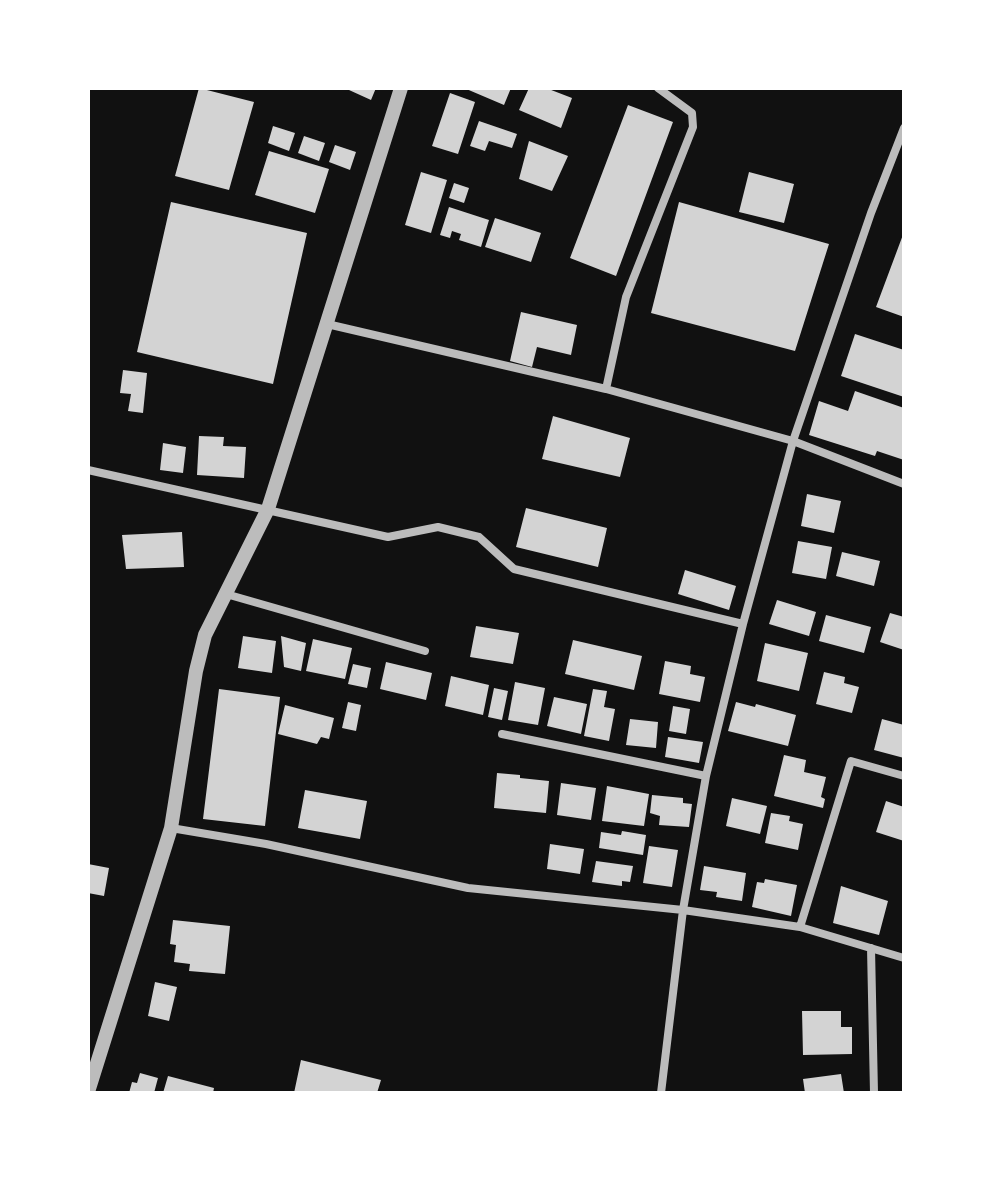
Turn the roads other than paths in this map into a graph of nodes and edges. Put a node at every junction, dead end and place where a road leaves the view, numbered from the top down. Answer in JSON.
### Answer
{"nodes":[{"id":1,"x":401,"y":88,"type":"edge"},
{"id":2,"x":658,"y":88,"type":"edge"},
{"id":3,"x":904,"y":128,"type":"edge"},
{"id":4,"x":327,"y":324,"type":"junction"},
{"id":5,"x":606,"y":389,"type":"junction"},
{"id":6,"x":793,"y":441,"type":"junction"},
{"id":7,"x":88,"y":470,"type":"edge"},
{"id":8,"x":904,"y":484,"type":"edge"},
{"id":9,"x":268,"y":509,"type":"junction"},
{"id":10,"x":226,"y":594,"type":"junction"},
{"id":11,"x":743,"y":624,"type":"junction"},
{"id":12,"x":425,"y":651,"type":"dead end"},
{"id":13,"x":502,"y":734,"type":"dead end"},
{"id":14,"x":706,"y":776,"type":"junction"},
{"id":15,"x":904,"y":776,"type":"edge"},
{"id":16,"x":171,"y":828,"type":"junction"},
{"id":17,"x":683,"y":910,"type":"junction"},
{"id":18,"x":800,"y":927,"type":"junction"},
{"id":19,"x":871,"y":948,"type":"junction"},
{"id":20,"x":904,"y":958,"type":"edge"},
{"id":21,"x":88,"y":1092,"type":"edge"},
{"id":22,"x":661,"y":1093,"type":"edge"},
{"id":23,"x":874,"y":1093,"type":"edge"}],
"edges":[{"from":1,"to":4,"type":"street"},
{"from":2,"to":5,"type":"street"},
{"from":3,"to":6,"type":"street"},
{"from":4,"to":5,"type":"street"},
{"from":4,"to":9,"type":"street"},
{"from":5,"to":6,"type":"street"},
{"from":6,"to":8,"type":"street"},
{"from":6,"to":11,"type":"street"},
{"from":7,"to":9,"type":"street"},
{"from":9,"to":10,"type":"street"},
{"from":9,"to":11,"type":"street"},
{"from":10,"to":12,"type":"street"},
{"from":10,"to":16,"type":"street"},
{"from":11,"to":14,"type":"street"},
{"from":13,"to":14,"type":"street"},
{"from":14,"to":17,"type":"street"},
{"from":15,"to":18,"type":"street"},
{"from":16,"to":17,"type":"street"},
{"from":16,"to":21,"type":"street"},
{"from":17,"to":18,"type":"street"},
{"from":17,"to":22,"type":"street"},
{"from":18,"to":19,"type":"street"},
{"from":19,"to":20,"type":"street"},
{"from":19,"to":23,"type":"street"}]}
